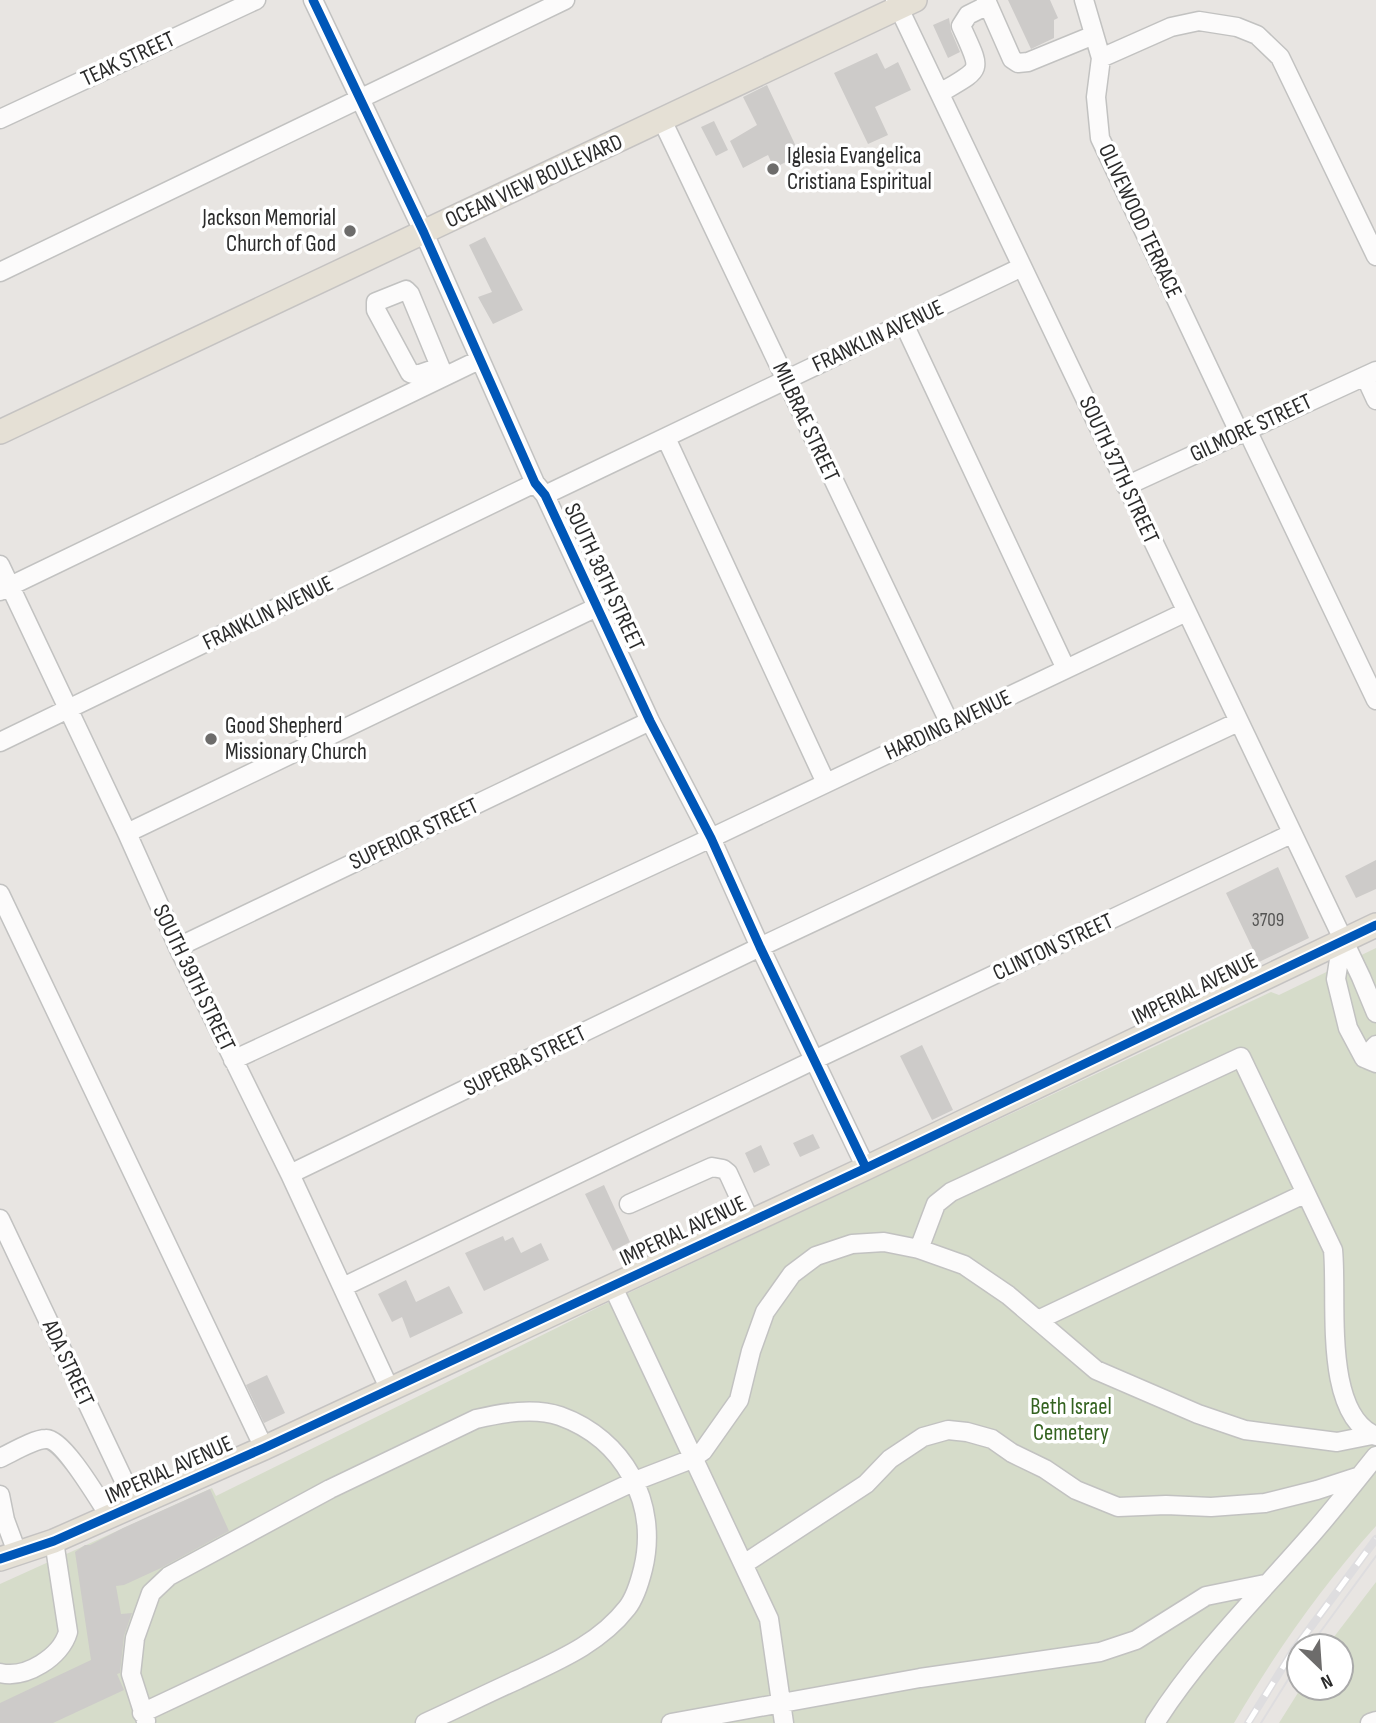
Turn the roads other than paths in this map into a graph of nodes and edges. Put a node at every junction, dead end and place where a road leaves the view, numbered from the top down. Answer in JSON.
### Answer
{"nodes":[{"id":1,"x":256,"y":0,"type":"edge"},
{"id":2,"x":313,"y":0,"type":"edge"},
{"id":3,"x":565,"y":0,"type":"edge"},
{"id":4,"x":1084,"y":0,"type":"edge"},
{"id":5,"x":903,"y":3,"type":"edge"},
{"id":6,"x":987,"y":3,"type":"edge"},
{"id":7,"x":1094,"y":35,"type":"junction"},
{"id":8,"x":1101,"y":58,"type":"junction"},
{"id":9,"x":940,"y":93,"type":"junction"},
{"id":10,"x":359,"y":99,"type":"junction"},
{"id":11,"x":0,"y":119,"type":"edge"},
{"id":12,"x":662,"y":120,"type":"junction"},
{"id":13,"x":424,"y":233,"type":"junction"},
{"id":14,"x":1376,"y":256,"type":"edge"},
{"id":15,"x":1022,"y":267,"type":"junction"},
{"id":16,"x":0,"y":272,"type":"edge"},
{"id":17,"x":904,"y":324,"type":"junction"},
{"id":18,"x":479,"y":360,"type":"junction"},
{"id":19,"x":442,"y":372,"type":"junction"},
{"id":20,"x":1371,"y":373,"type":"edge"},
{"id":21,"x":786,"y":380,"type":"junction"},
{"id":22,"x":1376,"y":400,"type":"edge"},
{"id":23,"x":1243,"y":431,"type":"junction"},
{"id":24,"x":0,"y":432,"type":"edge"},
{"id":25,"x":666,"y":438,"type":"junction"},
{"id":26,"x":1126,"y":486,"type":"junction"},
{"id":27,"x":540,"y":489,"type":"junction"},
{"id":28,"x":0,"y":565,"type":"edge"},
{"id":29,"x":5,"y":588,"type":"edge"},
{"id":30,"x":597,"y":607,"type":"junction"},
{"id":31,"x":1186,"y":612,"type":"junction"},
{"id":32,"x":1066,"y":669,"type":"junction"},
{"id":33,"x":1376,"y":700,"type":"edge"},
{"id":34,"x":69,"y":710,"type":"junction"},
{"id":35,"x":650,"y":722,"type":"junction"},
{"id":36,"x":1238,"y":722,"type":"junction"},
{"id":37,"x":950,"y":724,"type":"junction"},
{"id":38,"x":0,"y":743,"type":"edge"},
{"id":39,"x":826,"y":783,"type":"junction"},
{"id":40,"x":127,"y":833,"type":"junction"},
{"id":41,"x":1292,"y":834,"type":"junction"},
{"id":42,"x":711,"y":838,"type":"junction"},
{"id":43,"x":0,"y":894,"type":"edge"},
{"id":44,"x":1376,"y":925,"type":"edge"},
{"id":45,"x":1342,"y":940,"type":"junction"},
{"id":46,"x":178,"y":947,"type":"junction"},
{"id":47,"x":760,"y":947,"type":"junction"},
{"id":48,"x":1376,"y":1013,"type":"edge"},
{"id":49,"x":1372,"y":1055,"type":"edge"},
{"id":50,"x":233,"y":1060,"type":"junction"},
{"id":51,"x":814,"y":1060,"type":"junction"},
{"id":52,"x":866,"y":1168,"type":"junction"},
{"id":53,"x":290,"y":1174,"type":"junction"},
{"id":54,"x":1304,"y":1194,"type":"junction"},
{"id":55,"x":629,"y":1204,"type":"dead end"},
{"id":56,"x":0,"y":1219,"type":"edge"},
{"id":57,"x":750,"y":1221,"type":"junction"},
{"id":58,"x":919,"y":1249,"type":"junction"},
{"id":59,"x":612,"y":1285,"type":"junction"},
{"id":60,"x":342,"y":1287,"type":"junction"},
{"id":61,"x":1038,"y":1321,"type":"junction"},
{"id":62,"x":390,"y":1390,"type":"junction"},
{"id":63,"x":1374,"y":1435,"type":"edge"},
{"id":64,"x":264,"y":1448,"type":"junction"},
{"id":65,"x":1376,"y":1456,"type":"edge"},
{"id":66,"x":0,"y":1458,"type":"edge"},
{"id":67,"x":692,"y":1459,"type":"junction"},
{"id":68,"x":1360,"y":1476,"type":"junction"},
{"id":69,"x":635,"y":1481,"type":"junction"},
{"id":70,"x":0,"y":1495,"type":"edge"},
{"id":71,"x":136,"y":1506,"type":"junction"},
{"id":72,"x":110,"y":1517,"type":"junction"},
{"id":73,"x":54,"y":1541,"type":"junction"},
{"id":74,"x":9,"y":1557,"type":"edge"},
{"id":75,"x":744,"y":1564,"type":"junction"},
{"id":76,"x":1265,"y":1584,"type":"junction"},
{"id":77,"x":0,"y":1673,"type":"edge"},
{"id":78,"x":781,"y":1703,"type":"junction"},
{"id":79,"x":144,"y":1718,"type":"edge"},
{"id":80,"x":1376,"y":1721,"type":"edge"},
{"id":81,"x":425,"y":1723,"type":"edge"},
{"id":82,"x":671,"y":1723,"type":"edge"},
{"id":83,"x":784,"y":1723,"type":"edge"},
{"id":84,"x":1155,"y":1723,"type":"edge"},
{"id":85,"x":1370,"y":1723,"type":"edge"}],
"edges":[{"from":1,"to":11,"type":"street","name":"TEAK STREET"},
{"from":2,"to":10,"type":"street","name":"SOUTH 38TH STREET"},
{"from":3,"to":10,"type":"street"},
{"from":4,"to":7,"type":"street","name":"OLIVEWOOD TERRACE"},
{"from":5,"to":9,"type":"street","name":"SOUTH 37TH STREET"},
{"from":5,"to":12,"type":"main road","name":"OCEAN VIEW BOULEVARD"},
{"from":6,"to":7,"type":"street"},
{"from":6,"to":9,"type":"street"},
{"from":7,"to":8,"type":"street","name":"OLIVEWOOD TERRACE"},
{"from":8,"to":14,"type":"street"},
{"from":8,"to":23,"type":"street","name":"OLIVEWOOD TERRACE"},
{"from":9,"to":15,"type":"street","name":"SOUTH 37TH STREET"},
{"from":10,"to":13,"type":"street","name":"SOUTH 38TH STREET"},
{"from":10,"to":16,"type":"street"},
{"from":12,"to":13,"type":"main road","name":"OCEAN VIEW BOULEVARD"},
{"from":12,"to":21,"type":"street","name":"MILBRAE STREET"},
{"from":13,"to":18,"type":"street","name":"SOUTH 38TH STREET"},
{"from":13,"to":24,"type":"main road","name":"OCEAN VIEW BOULEVARD"},
{"from":15,"to":17,"type":"street","name":"FRANKLIN AVENUE"},
{"from":15,"to":26,"type":"street","name":"SOUTH 37TH STREET"},
{"from":17,"to":21,"type":"street","name":"FRANKLIN AVENUE"},
{"from":17,"to":32,"type":"street"},
{"from":18,"to":19,"type":"street"},
{"from":18,"to":27,"type":"street","name":"SOUTH 38TH STREET"},
{"from":19,"to":19,"type":"street"},
{"from":19,"to":29,"type":"street"},
{"from":20,"to":22,"type":"street"},
{"from":20,"to":23,"type":"street","name":"GILMORE STREET"},
{"from":21,"to":25,"type":"street","name":"FRANKLIN AVENUE"},
{"from":21,"to":37,"type":"street","name":"MILBRAE STREET"},
{"from":23,"to":26,"type":"street","name":"GILMORE STREET"},
{"from":23,"to":33,"type":"street","name":"OLIVEWOOD TERRACE"},
{"from":25,"to":27,"type":"street","name":"FRANKLIN AVENUE"},
{"from":25,"to":39,"type":"street"},
{"from":26,"to":31,"type":"street","name":"SOUTH 37TH STREET"},
{"from":27,"to":30,"type":"street","name":"SOUTH 38TH STREET"},
{"from":27,"to":34,"type":"street","name":"FRANKLIN AVENUE"},
{"from":28,"to":29,"type":"street","name":"SOUTH 39TH STREET"},
{"from":29,"to":34,"type":"street","name":"SOUTH 39TH STREET"},
{"from":30,"to":35,"type":"street","name":"SOUTH 38TH STREET"},
{"from":30,"to":40,"type":"street"},
{"from":31,"to":32,"type":"street","name":"HARDING AVENUE"},
{"from":31,"to":36,"type":"street","name":"SOUTH 37TH STREET"},
{"from":32,"to":37,"type":"street","name":"HARDING AVENUE"},
{"from":34,"to":38,"type":"street","name":"FRANKLIN AVENUE"},
{"from":34,"to":40,"type":"street","name":"SOUTH 39TH STREET"},
{"from":35,"to":42,"type":"street","name":"SOUTH 38TH STREET"},
{"from":35,"to":46,"type":"street","name":"SUPERIOR STREET"},
{"from":36,"to":41,"type":"street","name":"SOUTH 37TH STREET"},
{"from":36,"to":47,"type":"street","name":"SUPERBA STREET"},
{"from":37,"to":39,"type":"street","name":"HARDING AVENUE"},
{"from":39,"to":42,"type":"street","name":"HARDING AVENUE"},
{"from":40,"to":46,"type":"street","name":"SOUTH 39TH STREET"},
{"from":41,"to":45,"type":"street","name":"SOUTH 37TH STREET"},
{"from":41,"to":51,"type":"street","name":"CLINTON STREET"},
{"from":42,"to":47,"type":"street","name":"SOUTH 38TH STREET"},
{"from":42,"to":50,"type":"street","name":"HARDING AVENUE"},
{"from":43,"to":64,"type":"street"},
{"from":44,"to":45,"type":"main road","name":"IMPERIAL AVENUE"},
{"from":45,"to":48,"type":"street","name":"SOUTH 37TH STREET"},
{"from":45,"to":49,"type":"street"},
{"from":45,"to":52,"type":"main road","name":"IMPERIAL AVENUE"},
{"from":46,"to":50,"type":"street","name":"SOUTH 39TH STREET"},
{"from":47,"to":51,"type":"street","name":"SOUTH 38TH STREET"},
{"from":47,"to":53,"type":"street","name":"SUPERBA STREET"},
{"from":50,"to":53,"type":"street","name":"SOUTH 39TH STREET"},
{"from":51,"to":52,"type":"street","name":"SOUTH 38TH STREET"},
{"from":51,"to":60,"type":"street","name":"CLINTON STREET"},
{"from":52,"to":57,"type":"main road","name":"IMPERIAL AVENUE"},
{"from":53,"to":60,"type":"street","name":"SOUTH 39TH STREET"},
{"from":54,"to":58,"type":"street"},
{"from":54,"to":61,"type":"street"},
{"from":54,"to":63,"type":"street"},
{"from":55,"to":57,"type":"street"},
{"from":56,"to":71,"type":"street","name":"ADA STREET"},
{"from":57,"to":59,"type":"main road","name":"IMPERIAL AVENUE"},
{"from":58,"to":61,"type":"street"},
{"from":58,"to":67,"type":"street"},
{"from":59,"to":62,"type":"main road","name":"IMPERIAL AVENUE"},
{"from":59,"to":67,"type":"street"},
{"from":60,"to":62,"type":"street","name":"SOUTH 39TH STREET"},
{"from":61,"to":63,"type":"street"},
{"from":62,"to":64,"type":"main road","name":"IMPERIAL AVENUE"},
{"from":64,"to":71,"type":"main road","name":"IMPERIAL AVENUE"},
{"from":65,"to":68,"type":"street"},
{"from":66,"to":72,"type":"street"},
{"from":67,"to":69,"type":"street"},
{"from":67,"to":75,"type":"street"},
{"from":68,"to":75,"type":"street"},
{"from":68,"to":76,"type":"street"},
{"from":69,"to":79,"type":"street"},
{"from":69,"to":79,"type":"street"},
{"from":69,"to":81,"type":"street"},
{"from":70,"to":74,"type":"street"},
{"from":71,"to":72,"type":"main road","name":"IMPERIAL AVENUE"},
{"from":72,"to":73,"type":"main road","name":"IMPERIAL AVENUE"},
{"from":73,"to":74,"type":"main road","name":"IMPERIAL AVENUE"},
{"from":73,"to":77,"type":"street"},
{"from":75,"to":78,"type":"street"},
{"from":76,"to":78,"type":"street"},
{"from":76,"to":84,"type":"street"},
{"from":78,"to":82,"type":"street"},
{"from":78,"to":83,"type":"street"},
{"from":80,"to":85,"type":"street"}]}
